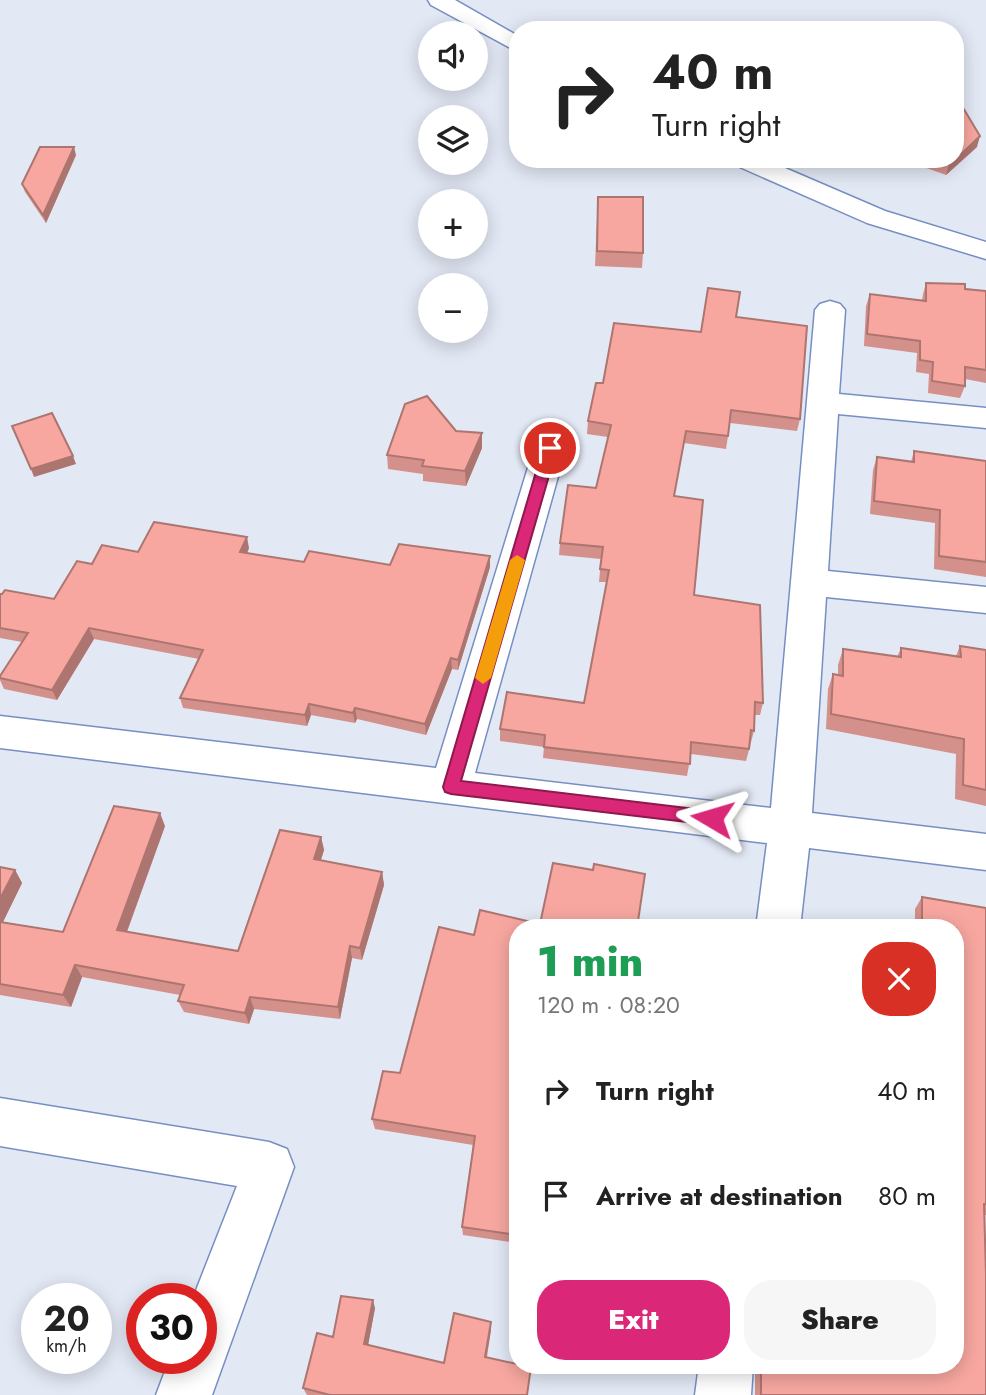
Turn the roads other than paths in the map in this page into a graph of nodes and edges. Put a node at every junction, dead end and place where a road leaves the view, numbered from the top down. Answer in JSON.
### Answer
{"nodes":[{"id":1,"x":439,"y":0,"type":"edge"},
{"id":2,"x":509,"y":40,"type":"edge"},
{"id":3,"x":763,"y":168,"type":"edge"},
{"id":4,"x":986,"y":251,"type":"edge"},
{"id":5,"x":830,"y":310,"type":"dead end"},
{"id":6,"x":823,"y":402,"type":"junction"},
{"id":7,"x":986,"y":418,"type":"edge"},
{"id":8,"x":550,"y":448,"type":"dead end"},
{"id":9,"x":809,"y":582,"type":"junction"},
{"id":10,"x":986,"y":600,"type":"edge"},
{"id":11,"x":0,"y":732,"type":"edge"},
{"id":12,"x":451,"y":787,"type":"junction"},
{"id":13,"x":790,"y":827,"type":"junction"},
{"id":14,"x":986,"y":852,"type":"edge"},
{"id":15,"x":779,"y":919,"type":"edge"},
{"id":16,"x":0,"y":1122,"type":"edge"},
{"id":17,"x":217,"y":1305,"type":"edge"},
{"id":18,"x":191,"y":1374,"type":"edge"},
{"id":19,"x":725,"y":1374,"type":"edge"},
{"id":20,"x":184,"y":1395,"type":"edge"},
{"id":21,"x":723,"y":1395,"type":"edge"}],
"edges":[{"from":1,"to":2,"type":"street"},
{"from":3,"to":4,"type":"street"},
{"from":5,"to":6,"type":"street"},
{"from":6,"to":7,"type":"street"},
{"from":6,"to":9,"type":"street"},
{"from":8,"to":12,"type":"street"},
{"from":9,"to":10,"type":"street"},
{"from":9,"to":13,"type":"street"},
{"from":11,"to":12,"type":"street"},
{"from":12,"to":13,"type":"street"},
{"from":13,"to":14,"type":"street"},
{"from":13,"to":15,"type":"street"},
{"from":16,"to":17,"type":"street"},
{"from":18,"to":20,"type":"street"},
{"from":19,"to":21,"type":"street"}]}
